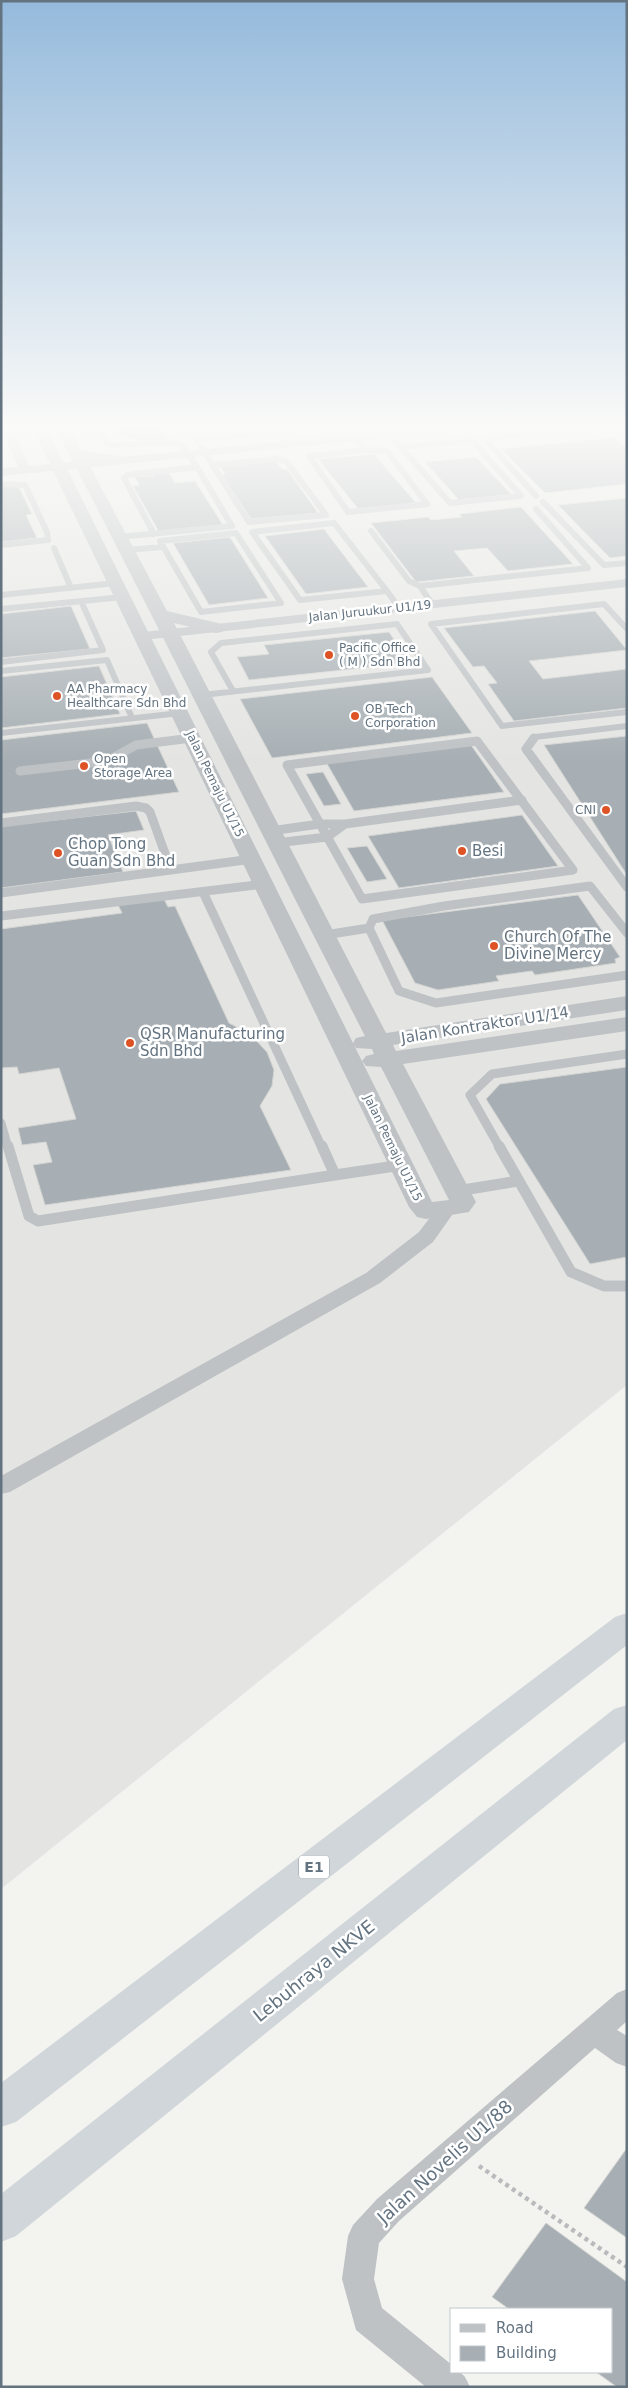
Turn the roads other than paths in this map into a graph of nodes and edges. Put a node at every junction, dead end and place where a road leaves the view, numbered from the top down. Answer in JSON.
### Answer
{"nodes":[{"id":1,"x":48,"y":538,"type":"edge"},
{"id":2,"x":94,"y":538,"type":"edge"},
{"id":3,"x":120,"y":538,"type":"edge"},
{"id":4,"x":140,"y":538,"type":"edge"},
{"id":5,"x":184,"y":538,"type":"edge"},
{"id":6,"x":240,"y":538,"type":"edge"},
{"id":7,"x":257,"y":538,"type":"edge"},
{"id":8,"x":345,"y":538,"type":"edge"},
{"id":9,"x":377,"y":538,"type":"edge"},
{"id":10,"x":562,"y":538,"type":"edge"},
{"id":11,"x":578,"y":538,"type":"edge"},
{"id":12,"x":123,"y":544,"type":"junction"},
{"id":13,"x":1,"y":545,"type":"edge"},
{"id":14,"x":163,"y":547,"type":"junction"},
{"id":15,"x":54,"y":548,"type":"dead end"},
{"id":16,"x":627,"y":563,"type":"edge"},
{"id":17,"x":626,"y":584,"type":"edge"},
{"id":18,"x":420,"y":586,"type":"junction"},
{"id":19,"x":71,"y":588,"type":"junction"},
{"id":20,"x":120,"y":590,"type":"junction"},
{"id":21,"x":387,"y":591,"type":"junction"},
{"id":22,"x":1,"y":595,"type":"edge"},
{"id":23,"x":81,"y":601,"type":"junction"},
{"id":24,"x":432,"y":604,"type":"junction"},
{"id":25,"x":399,"y":608,"type":"junction"},
{"id":26,"x":1,"y":609,"type":"edge"},
{"id":27,"x":216,"y":628,"type":"junction"},
{"id":28,"x":626,"y":628,"type":"edge"},
{"id":29,"x":170,"y":632,"type":"junction"},
{"id":30,"x":143,"y":636,"type":"junction"},
{"id":31,"x":1,"y":662,"type":"edge"},
{"id":32,"x":1,"y":671,"type":"edge"},
{"id":33,"x":233,"y":691,"type":"junction"},
{"id":34,"x":202,"y":695,"type":"junction"},
{"id":35,"x":627,"y":712,"type":"edge"},
{"id":36,"x":180,"y":713,"type":"junction"},
{"id":37,"x":132,"y":718,"type":"junction"},
{"id":38,"x":627,"y":726,"type":"edge"},
{"id":39,"x":1,"y":733,"type":"edge"},
{"id":40,"x":192,"y":738,"type":"junction"},
{"id":41,"x":20,"y":772,"type":"dead end"},
{"id":42,"x":522,"y":800,"type":"junction"},
{"id":43,"x":1,"y":823,"type":"edge"},
{"id":44,"x":320,"y":824,"type":"junction"},
{"id":45,"x":345,"y":824,"type":"junction"},
{"id":46,"x":273,"y":837,"type":"junction"},
{"id":47,"x":327,"y":837,"type":"junction"},
{"id":48,"x":252,"y":859,"type":"junction"},
{"id":49,"x":172,"y":870,"type":"junction"},
{"id":50,"x":265,"y":884,"type":"junction"},
{"id":51,"x":627,"y":887,"type":"edge"},
{"id":52,"x":203,"y":892,"type":"junction"},
{"id":53,"x":1,"y":893,"type":"edge"},
{"id":54,"x":1,"y":916,"type":"edge"},
{"id":55,"x":369,"y":928,"type":"junction"},
{"id":56,"x":627,"y":933,"type":"edge"},
{"id":57,"x":326,"y":935,"type":"junction"},
{"id":58,"x":627,"y":975,"type":"edge"},
{"id":59,"x":627,"y":1003,"type":"edge"},
{"id":60,"x":627,"y":1024,"type":"edge"},
{"id":61,"x":384,"y":1050,"type":"junction"},
{"id":62,"x":627,"y":1054,"type":"edge"},
{"id":63,"x":348,"y":1055,"type":"junction"},
{"id":64,"x":1,"y":1123,"type":"edge"},
{"id":65,"x":402,"y":1165,"type":"junction"},
{"id":66,"x":335,"y":1175,"type":"junction"},
{"id":67,"x":518,"y":1181,"type":"junction"},
{"id":68,"x":452,"y":1199,"type":"junction"},
{"id":69,"x":627,"y":1286,"type":"edge"},
{"id":70,"x":2,"y":1486,"type":"edge"},
{"id":71,"x":627,"y":1626,"type":"edge"},
{"id":72,"x":627,"y":1719,"type":"edge"},
{"id":73,"x":627,"y":1735,"type":"edge"},
{"id":74,"x":536,"y":1792,"type":"junction"},
{"id":75,"x":627,"y":2002,"type":"edge"},
{"id":76,"x":594,"y":2031,"type":"junction"},
{"id":77,"x":627,"y":2053,"type":"edge"},
{"id":78,"x":1,"y":2108,"type":"edge"},
{"id":79,"x":1,"y":2221,"type":"edge"},
{"id":80,"x":453,"y":2387,"type":"edge"}],
"edges":[{"from":1,"to":13,"type":"lane"},
{"from":2,"to":20,"type":"street","name":"Jalan Pemaju U1/15"},
{"from":3,"to":12,"type":"street","name":"Jalan Pemaju U1/15"},
{"from":4,"to":12,"type":"lane"},
{"from":5,"to":14,"type":"lane"},
{"from":6,"to":14,"type":"lane"},
{"from":7,"to":21,"type":"lane"},
{"from":8,"to":21,"type":"lane"},
{"from":9,"to":18,"type":"lane"},
{"from":10,"to":18,"type":"lane"},
{"from":11,"to":16,"type":"lane"},
{"from":12,"to":14,"type":"lane"},
{"from":12,"to":29,"type":"street","name":"Jalan Pemaju U1/15"},
{"from":15,"to":19,"type":"lane"},
{"from":17,"to":24,"type":"street","name":"Jalan Juruukur U1/19"},
{"from":18,"to":24,"type":"lane"},
{"from":19,"to":20,"type":"lane"},
{"from":19,"to":22,"type":"lane"},
{"from":20,"to":23,"type":"lane"},
{"from":20,"to":30,"type":"street","name":"Jalan Pemaju U1/15"},
{"from":21,"to":25,"type":"lane"},
{"from":23,"to":26,"type":"lane"},
{"from":23,"to":31,"type":"lane"},
{"from":24,"to":25,"type":"street","name":"Jalan Juruukur U1/19"},
{"from":25,"to":27,"type":"street","name":"Jalan Juruukur U1/19"},
{"from":27,"to":29,"type":"street"},
{"from":27,"to":29,"type":"street"},
{"from":28,"to":35,"type":"lane"},
{"from":29,"to":30,"type":"street"},
{"from":29,"to":34,"type":"street","name":"Jalan Pemaju U1/15"},
{"from":30,"to":36,"type":"street","name":"Jalan Pemaju U1/15"},
{"from":32,"to":37,"type":"lane"},
{"from":33,"to":33,"type":"lane"},
{"from":33,"to":34,"type":"lane"},
{"from":34,"to":46,"type":"street","name":"Jalan Pemaju U1/15"},
{"from":36,"to":37,"type":"lane"},
{"from":36,"to":40,"type":"street","name":"Jalan Pemaju U1/15"},
{"from":37,"to":39,"type":"lane"},
{"from":38,"to":51,"type":"lane"},
{"from":40,"to":41,"type":"lane"},
{"from":40,"to":48,"type":"street","name":"Jalan Pemaju U1/15"},
{"from":42,"to":44,"type":"lane"},
{"from":42,"to":45,"type":"lane"},
{"from":42,"to":47,"type":"lane"},
{"from":43,"to":49,"type":"lane"},
{"from":44,"to":45,"type":"lane"},
{"from":44,"to":46,"type":"lane"},
{"from":44,"to":47,"type":"lane"},
{"from":45,"to":47,"type":"lane"},
{"from":46,"to":47,"type":"lane"},
{"from":46,"to":57,"type":"street","name":"Jalan Pemaju U1/15"},
{"from":48,"to":49,"type":"lane"},
{"from":48,"to":50,"type":"street","name":"Jalan Pemaju U1/15"},
{"from":49,"to":53,"type":"lane"},
{"from":50,"to":52,"type":"lane"},
{"from":50,"to":63,"type":"street","name":"Jalan Pemaju U1/15"},
{"from":52,"to":54,"type":"lane"},
{"from":52,"to":66,"type":"lane"},
{"from":55,"to":56,"type":"lane"},
{"from":55,"to":57,"type":"lane"},
{"from":55,"to":58,"type":"lane"},
{"from":57,"to":61,"type":"street","name":"Jalan Pemaju U1/15"},
{"from":59,"to":61,"type":"street","name":"Jalan Kontraktor U1/14"},
{"from":60,"to":61,"type":"street","name":"Jalan Kontraktor U1/14"},
{"from":61,"to":63,"type":"street","name":"Jalan Kontraktor U1/14"},
{"from":61,"to":68,"type":"street","name":"Jalan Pemaju U1/15"},
{"from":62,"to":67,"type":"lane"},
{"from":63,"to":65,"type":"street","name":"Jalan Pemaju U1/15"},
{"from":64,"to":66,"type":"lane"},
{"from":65,"to":66,"type":"lane"},
{"from":65,"to":68,"type":"street","name":"Jalan Pemaju U1/15"},
{"from":67,"to":68,"type":"lane"},
{"from":67,"to":69,"type":"lane"},
{"from":68,"to":70,"type":"street"},
{"from":71,"to":78,"type":"highway","number":"E1"},
{"from":72,"to":74,"type":"highway","name":"Lebuhraya NKVE"},
{"from":73,"to":74,"type":"highway"},
{"from":74,"to":79,"type":"highway","name":"Lebuhraya NKVE"},
{"from":75,"to":76,"type":"street","name":"Jalan Novelis U1/88"},
{"from":76,"to":77,"type":"street"},
{"from":76,"to":80,"type":"street","name":"Jalan Novelis U1/88"}]}
